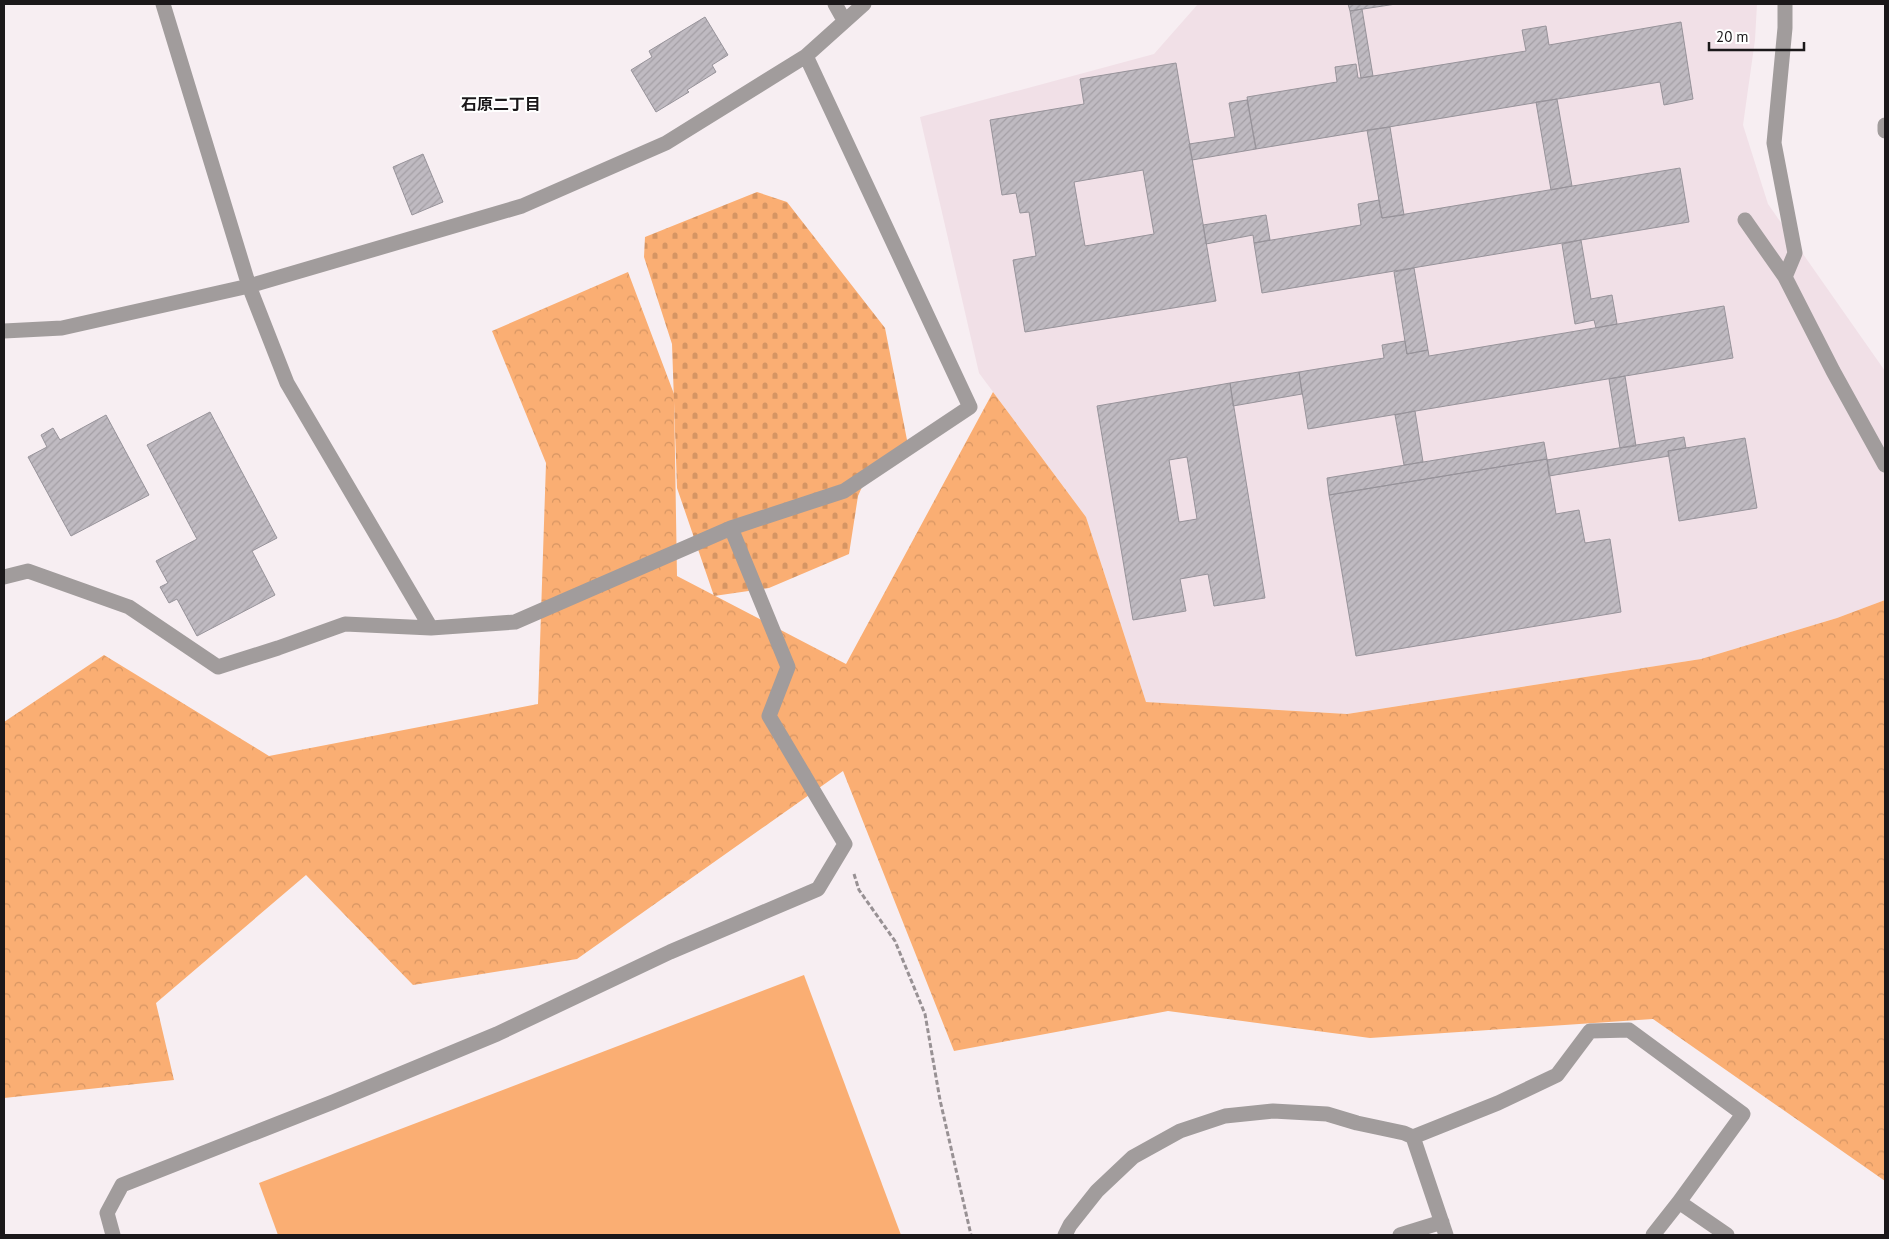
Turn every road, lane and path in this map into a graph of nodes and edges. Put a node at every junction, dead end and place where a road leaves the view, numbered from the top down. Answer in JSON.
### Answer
{"nodes":[{"id":1,"x":835,"y":4,"type":"edge"},
{"id":2,"x":864,"y":4,"type":"edge"},
{"id":3,"x":1785,"y":4,"type":"edge"},
{"id":4,"x":167,"y":5,"type":"edge"},
{"id":5,"x":844,"y":20,"type":"junction"},
{"id":6,"x":806,"y":56,"type":"junction"},
{"id":7,"x":1885,"y":126,"type":"edge"},
{"id":8,"x":1885,"y":131,"type":"edge"},
{"id":9,"x":1745,"y":220,"type":"dead end"},
{"id":10,"x":1785,"y":277,"type":"junction"},
{"id":11,"x":249,"y":286,"type":"junction"},
{"id":12,"x":4,"y":331,"type":"edge"},
{"id":13,"x":1885,"y":465,"type":"edge"},
{"id":14,"x":731,"y":528,"type":"junction"},
{"id":15,"x":4,"y":577,"type":"edge"},
{"id":16,"x":431,"y":628,"type":"junction"},
{"id":17,"x":845,"y":844,"type":"junction"},
{"id":18,"x":1413,"y":1137,"type":"junction"},
{"id":19,"x":1679,"y":1202,"type":"junction"},
{"id":20,"x":1444,"y":1228,"type":"edge"},
{"id":21,"x":113,"y":1235,"type":"edge"},
{"id":22,"x":971,"y":1235,"type":"edge"},
{"id":23,"x":1065,"y":1235,"type":"edge"},
{"id":24,"x":1400,"y":1235,"type":"edge"},
{"id":25,"x":1653,"y":1235,"type":"edge"},
{"id":26,"x":1727,"y":1235,"type":"edge"}],
"edges":[{"from":1,"to":5,"type":"street"},
{"from":2,"to":5,"type":"street"},
{"from":3,"to":10,"type":"street"},
{"from":4,"to":11,"type":"street"},
{"from":5,"to":6,"type":"street"},
{"from":6,"to":11,"type":"street"},
{"from":6,"to":14,"type":"street"},
{"from":7,"to":8,"type":"street"},
{"from":9,"to":10,"type":"street"},
{"from":10,"to":13,"type":"street"},
{"from":11,"to":12,"type":"street"},
{"from":11,"to":16,"type":"street"},
{"from":14,"to":16,"type":"street"},
{"from":14,"to":17,"type":"street"},
{"from":15,"to":16,"type":"street"},
{"from":17,"to":21,"type":"street"},
{"from":17,"to":22,"type":"path"},
{"from":18,"to":19,"type":"street"},
{"from":18,"to":20,"type":"street"},
{"from":18,"to":23,"type":"street"},
{"from":19,"to":25,"type":"street"},
{"from":19,"to":26,"type":"street"},
{"from":20,"to":24,"type":"street"}]}
